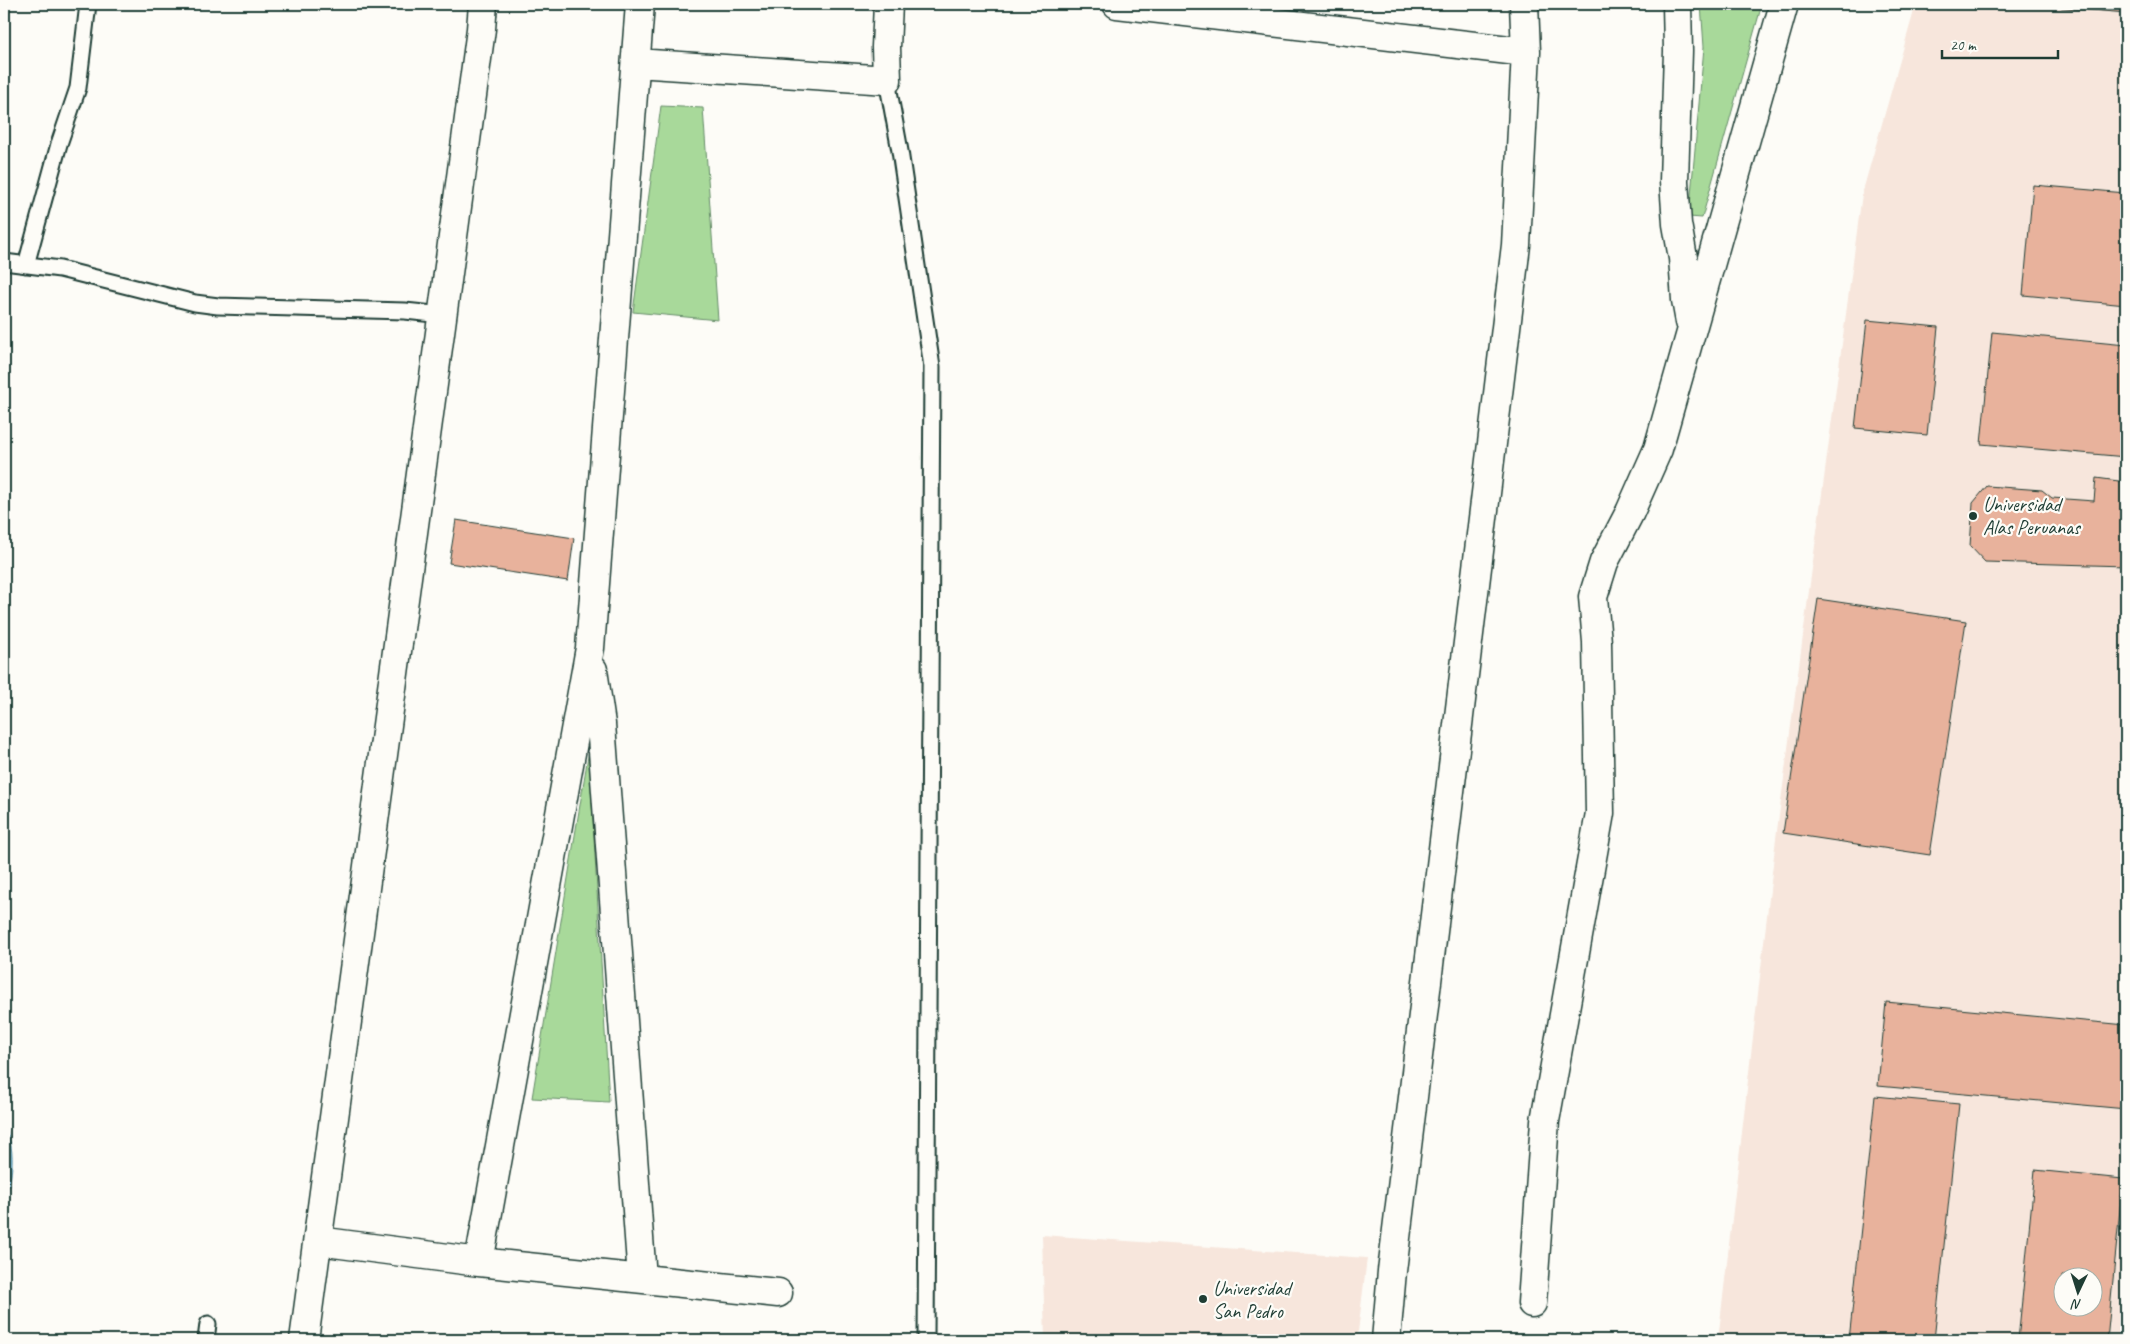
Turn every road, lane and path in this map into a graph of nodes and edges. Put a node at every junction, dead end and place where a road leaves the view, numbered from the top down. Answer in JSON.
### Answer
{"nodes":[{"id":1,"x":88,"y":4,"type":"edge"},
{"id":2,"x":483,"y":4,"type":"edge"},
{"id":3,"x":640,"y":4,"type":"edge"},
{"id":4,"x":888,"y":4,"type":"edge"},
{"id":5,"x":1117,"y":4,"type":"edge"},
{"id":6,"x":1524,"y":4,"type":"edge"},
{"id":7,"x":1677,"y":4,"type":"edge"},
{"id":8,"x":1784,"y":4,"type":"edge"},
{"id":9,"x":1526,"y":52,"type":"junction"},
{"id":10,"x":636,"y":63,"type":"junction"},
{"id":11,"x":887,"y":80,"type":"junction"},
{"id":12,"x":4,"y":262,"type":"edge"},
{"id":13,"x":26,"y":265,"type":"junction"},
{"id":14,"x":443,"y":315,"type":"junction"},
{"id":15,"x":1691,"y":331,"type":"junction"},
{"id":16,"x":590,"y":648,"type":"junction"},
{"id":17,"x":318,"y":1241,"type":"junction"},
{"id":18,"x":479,"y":1262,"type":"junction"},
{"id":19,"x":642,"y":1278,"type":"junction"},
{"id":20,"x":778,"y":1293,"type":"dead end"},
{"id":21,"x":1532,"y":1303,"type":"dead end"},
{"id":22,"x":208,"y":1324,"type":"dead end"},
{"id":23,"x":206,"y":1340,"type":"edge"},
{"id":24,"x":304,"y":1340,"type":"edge"},
{"id":25,"x":926,"y":1340,"type":"edge"},
{"id":26,"x":1386,"y":1340,"type":"edge"}],
"edges":[{"from":1,"to":13,"type":"lane"},
{"from":2,"to":14,"type":"street"},
{"from":3,"to":10,"type":"street"},
{"from":4,"to":11,"type":"street"},
{"from":5,"to":9,"type":"street"},
{"from":6,"to":9,"type":"street"},
{"from":7,"to":15,"type":"street"},
{"from":8,"to":15,"type":"street"},
{"from":9,"to":26,"type":"street"},
{"from":10,"to":11,"type":"street"},
{"from":10,"to":16,"type":"street"},
{"from":11,"to":25,"type":"lane"},
{"from":12,"to":13,"type":"lane"},
{"from":13,"to":14,"type":"lane"},
{"from":14,"to":17,"type":"street"},
{"from":15,"to":21,"type":"street"},
{"from":16,"to":18,"type":"street"},
{"from":16,"to":19,"type":"street"},
{"from":17,"to":18,"type":"street"},
{"from":17,"to":24,"type":"street"},
{"from":18,"to":19,"type":"street"},
{"from":19,"to":20,"type":"street"},
{"from":22,"to":23,"type":"lane"}]}
